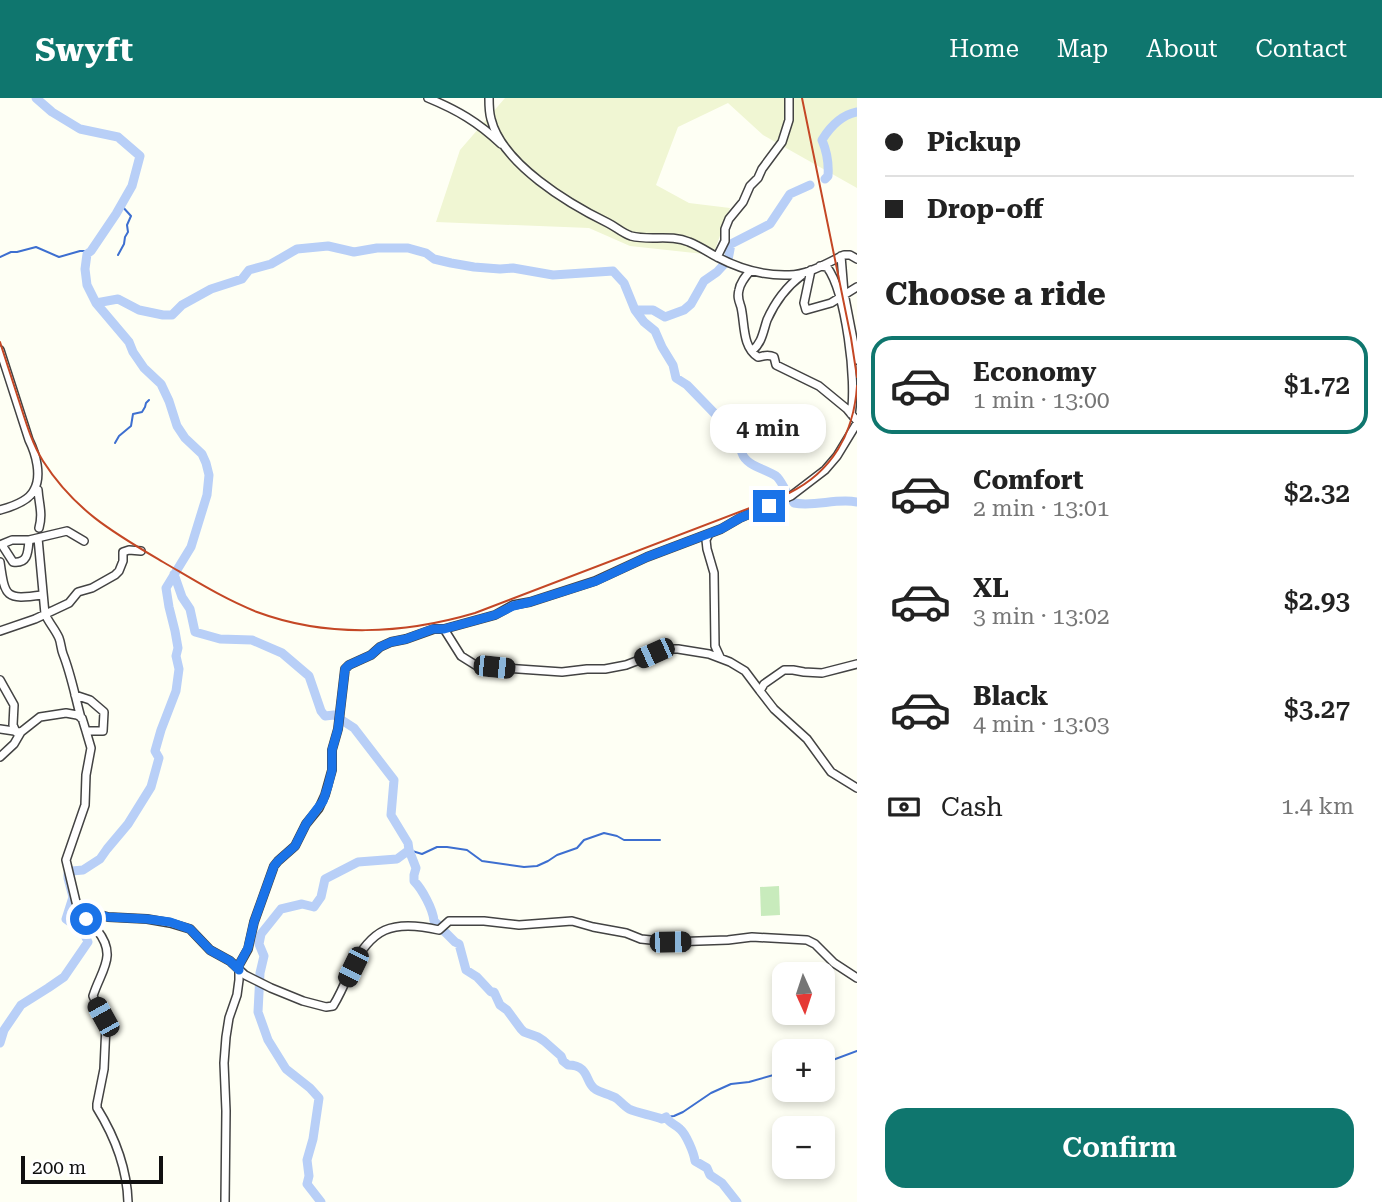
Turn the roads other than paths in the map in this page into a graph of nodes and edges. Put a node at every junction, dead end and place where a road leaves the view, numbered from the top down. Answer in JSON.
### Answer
{"nodes":[{"id":1,"x":428,"y":98,"type":"edge"},
{"id":2,"x":489,"y":98,"type":"edge"},
{"id":3,"x":789,"y":98,"type":"edge"},
{"id":4,"x":510,"y":153,"type":"junction"},
{"id":5,"x":841,"y":256,"type":"junction"},
{"id":6,"x":717,"y":257,"type":"junction"},
{"id":7,"x":857,"y":259,"type":"edge"},
{"id":8,"x":820,"y":266,"type":"junction"},
{"id":9,"x":750,"y":271,"type":"junction"},
{"id":10,"x":808,"y":271,"type":"junction"},
{"id":11,"x":857,"y":287,"type":"edge"},
{"id":12,"x":841,"y":295,"type":"junction"},
{"id":13,"x":0,"y":350,"type":"edge"},
{"id":14,"x":752,"y":351,"type":"junction"},
{"id":15,"x":857,"y":360,"type":"edge"},
{"id":16,"x":851,"y":414,"type":"junction"},
{"id":17,"x":857,"y":422,"type":"edge"},
{"id":18,"x":38,"y":490,"type":"dead end"},
{"id":19,"x":0,"y":510,"type":"edge"},
{"id":20,"x":39,"y":528,"type":"dead end"},
{"id":21,"x":709,"y":534,"type":"junction"},
{"id":22,"x":34,"y":539,"type":"junction"},
{"id":23,"x":84,"y":541,"type":"dead end"},
{"id":24,"x":1,"y":545,"type":"edge"},
{"id":25,"x":141,"y":551,"type":"dead end"},
{"id":26,"x":0,"y":562,"type":"edge"},
{"id":27,"x":43,"y":595,"type":"junction"},
{"id":28,"x":45,"y":614,"type":"junction"},
{"id":29,"x":444,"y":629,"type":"junction"},
{"id":30,"x":2,"y":632,"type":"edge"},
{"id":31,"x":720,"y":657,"type":"junction"},
{"id":32,"x":857,"y":664,"type":"edge"},
{"id":33,"x":0,"y":680,"type":"edge"},
{"id":34,"x":760,"y":691,"type":"junction"},
{"id":35,"x":75,"y":696,"type":"junction"},
{"id":36,"x":66,"y":713,"type":"junction"},
{"id":37,"x":82,"y":718,"type":"junction"},
{"id":38,"x":0,"y":729,"type":"edge"},
{"id":39,"x":86,"y":731,"type":"junction"},
{"id":40,"x":18,"y":732,"type":"junction"},
{"id":41,"x":0,"y":757,"type":"edge"},
{"id":42,"x":857,"y":788,"type":"edge"},
{"id":43,"x":79,"y":909,"type":"junction"},
{"id":44,"x":239,"y":970,"type":"junction"},
{"id":45,"x":857,"y":978,"type":"edge"},
{"id":46,"x":128,"y":1202,"type":"edge"},
{"id":47,"x":225,"y":1202,"type":"edge"}],
"edges":[{"from":1,"to":4,"type":"street"},
{"from":2,"to":4,"type":"street"},
{"from":3,"to":6,"type":"street"},
{"from":4,"to":6,"type":"street"},
{"from":5,"to":7,"type":"street"},
{"from":5,"to":8,"type":"street"},
{"from":5,"to":12,"type":"street"},
{"from":6,"to":9,"type":"street"},
{"from":8,"to":10,"type":"street"},
{"from":8,"to":12,"type":"street"},
{"from":9,"to":10,"type":"street"},
{"from":9,"to":14,"type":"street"},
{"from":10,"to":12,"type":"street"},
{"from":10,"to":14,"type":"street"},
{"from":11,"to":12,"type":"street"},
{"from":12,"to":15,"type":"street"},
{"from":12,"to":16,"type":"street"},
{"from":13,"to":19,"type":"street"},
{"from":14,"to":16,"type":"street"},
{"from":16,"to":17,"type":"street"},
{"from":17,"to":21,"type":"street"},
{"from":18,"to":20,"type":"street"},
{"from":21,"to":29,"type":"street"},
{"from":21,"to":31,"type":"street"},
{"from":22,"to":23,"type":"street"},
{"from":22,"to":24,"type":"street"},
{"from":22,"to":24,"type":"street"},
{"from":22,"to":27,"type":"street"},
{"from":25,"to":28,"type":"street"},
{"from":26,"to":27,"type":"street"},
{"from":27,"to":28,"type":"street"},
{"from":28,"to":30,"type":"street"},
{"from":28,"to":35,"type":"street"},
{"from":29,"to":31,"type":"street"},
{"from":29,"to":44,"type":"street"},
{"from":31,"to":34,"type":"street"},
{"from":32,"to":34,"type":"street"},
{"from":33,"to":40,"type":"street"},
{"from":34,"to":42,"type":"street"},
{"from":35,"to":36,"type":"street"},
{"from":35,"to":37,"type":"street"},
{"from":35,"to":39,"type":"street"},
{"from":36,"to":37,"type":"street"},
{"from":36,"to":40,"type":"street"},
{"from":37,"to":39,"type":"street"},
{"from":38,"to":40,"type":"street"},
{"from":39,"to":43,"type":"street"},
{"from":40,"to":41,"type":"street"},
{"from":43,"to":44,"type":"street"},
{"from":43,"to":46,"type":"street"},
{"from":44,"to":45,"type":"street"},
{"from":44,"to":47,"type":"street"}]}
